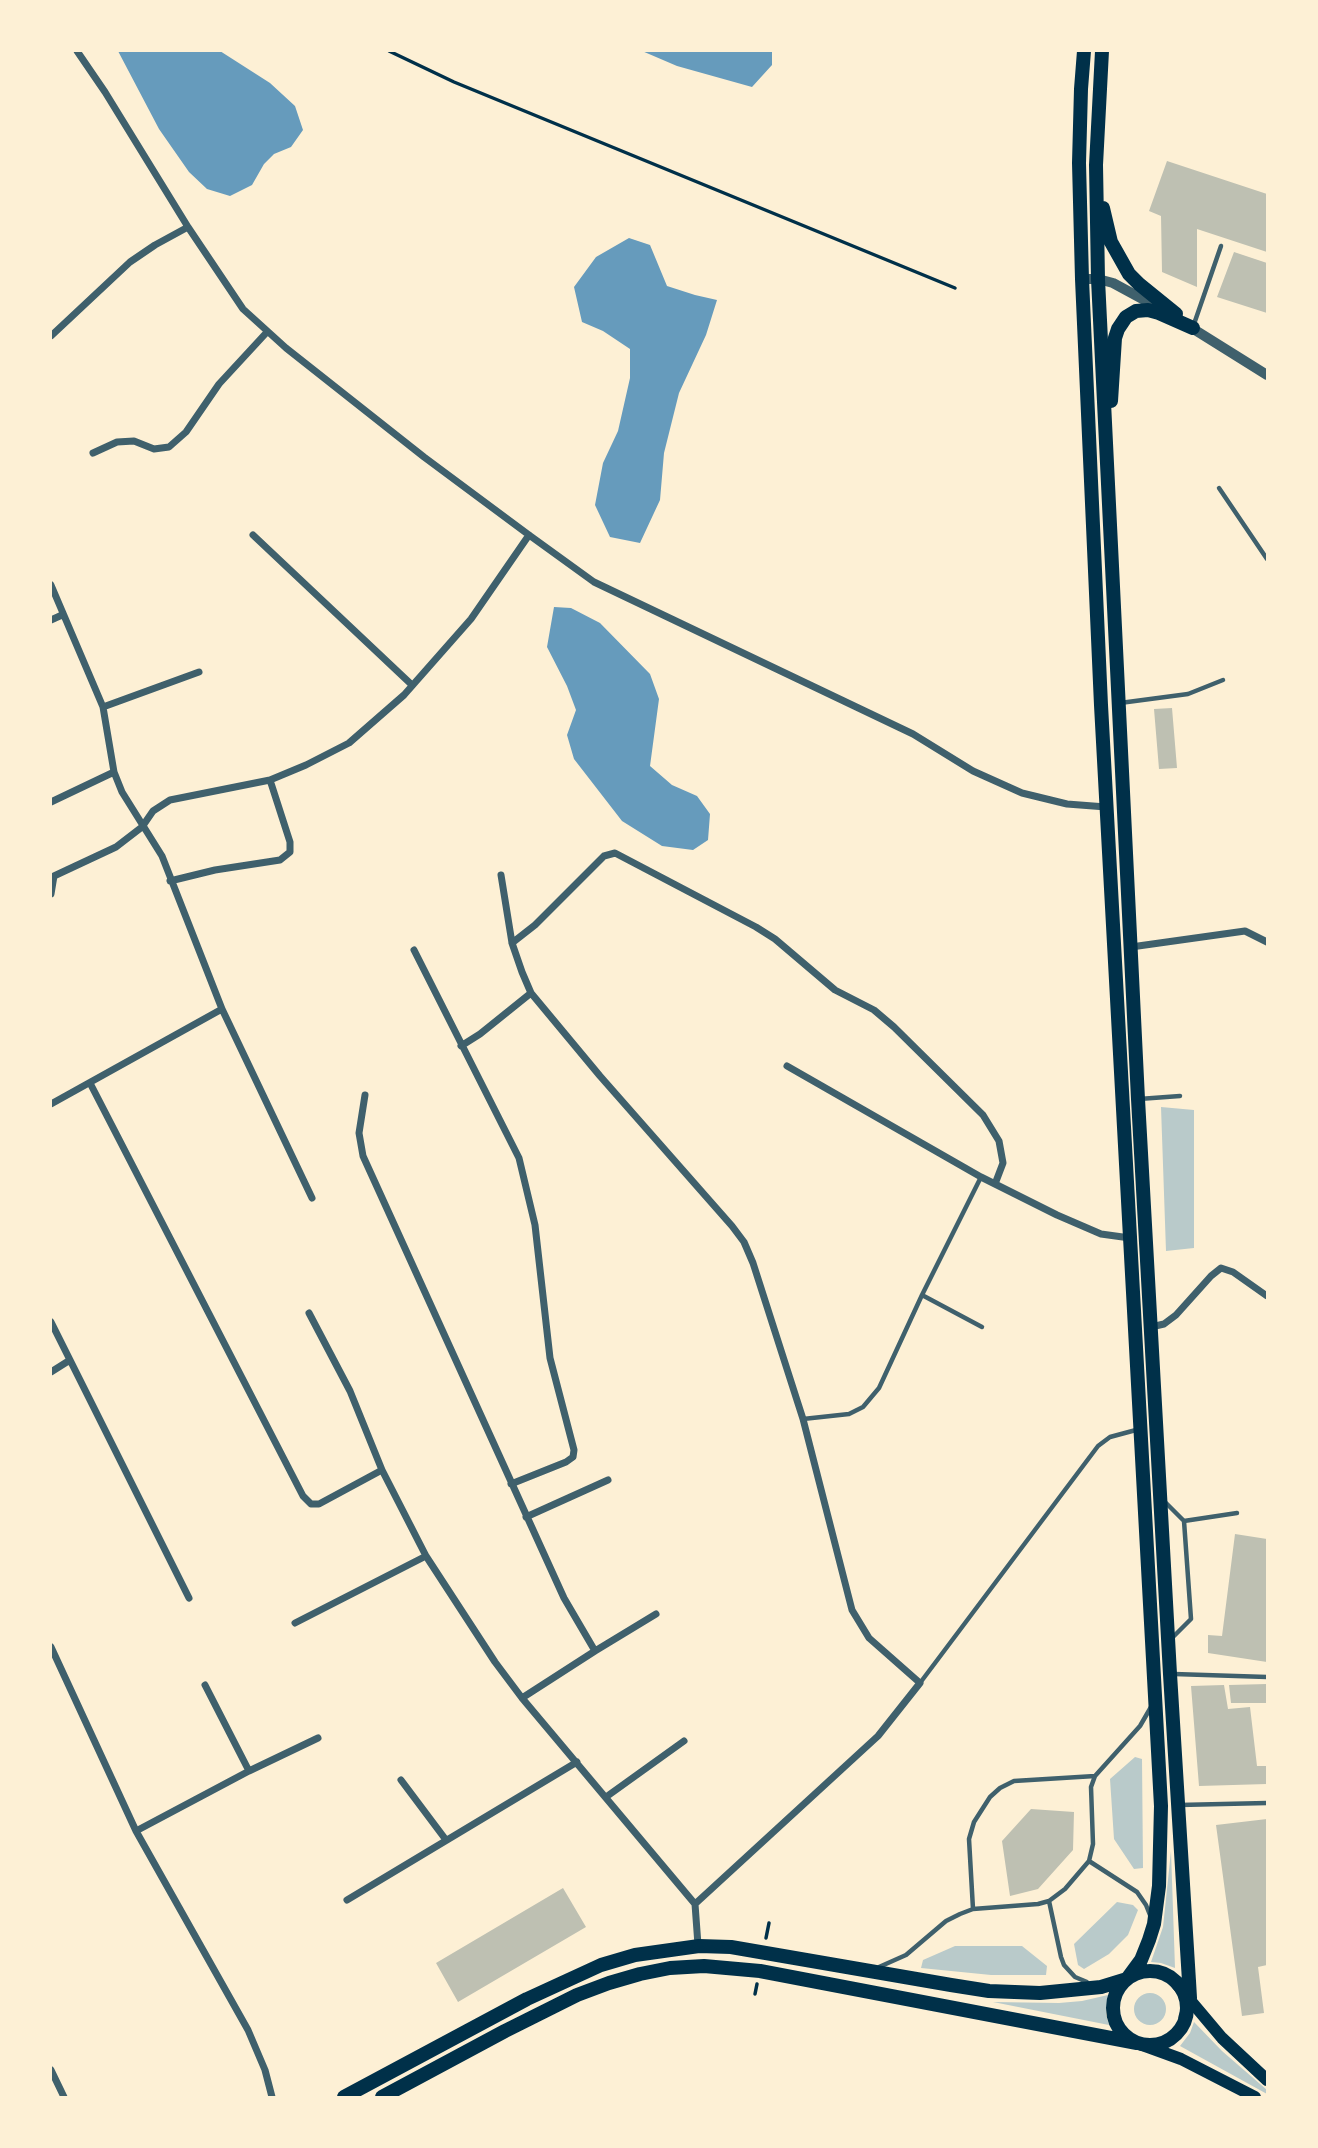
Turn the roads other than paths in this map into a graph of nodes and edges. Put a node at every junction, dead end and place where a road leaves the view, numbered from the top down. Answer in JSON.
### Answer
{"nodes":[{"id":1,"x":77,"y":51,"type":"edge"},
{"id":2,"x":1084,"y":51,"type":"edge"},
{"id":3,"x":1104,"y":53,"type":"edge"},
{"id":4,"x":1096,"y":166,"type":"junction"},
{"id":5,"x":188,"y":227,"type":"junction"},
{"id":6,"x":1221,"y":246,"type":"dead end"},
{"id":7,"x":1082,"y":279,"type":"junction"},
{"id":8,"x":1098,"y":279,"type":"junction"},
{"id":9,"x":1193,"y":328,"type":"junction"},
{"id":10,"x":267,"y":332,"type":"junction"},
{"id":11,"x":51,"y":336,"type":"edge"},
{"id":12,"x":1267,"y":375,"type":"edge"},
{"id":13,"x":93,"y":453,"type":"dead end"},
{"id":14,"x":1106,"y":466,"type":"junction"},
{"id":15,"x":1219,"y":488,"type":"dead end"},
{"id":16,"x":253,"y":535,"type":"dead end"},
{"id":17,"x":528,"y":535,"type":"junction"},
{"id":18,"x":1267,"y":559,"type":"edge"},
{"id":19,"x":51,"y":585,"type":"edge"},
{"id":20,"x":62,"y":615,"type":"junction"},
{"id":21,"x":51,"y":620,"type":"edge"},
{"id":22,"x":199,"y":672,"type":"dead end"},
{"id":23,"x":1223,"y":680,"type":"dead end"},
{"id":24,"x":412,"y":685,"type":"junction"},
{"id":25,"x":1119,"y":703,"type":"junction"},
{"id":26,"x":103,"y":708,"type":"junction"},
{"id":27,"x":114,"y":772,"type":"junction"},
{"id":28,"x":270,"y":780,"type":"junction"},
{"id":29,"x":51,"y":802,"type":"edge"},
{"id":30,"x":1107,"y":807,"type":"junction"},
{"id":31,"x":142,"y":827,"type":"junction"},
{"id":32,"x":52,"y":872,"type":"edge"},
{"id":33,"x":501,"y":875,"type":"dead end"},
{"id":34,"x":170,"y":881,"type":"junction"},
{"id":35,"x":51,"y":894,"type":"edge"},
{"id":36,"x":1267,"y":942,"type":"edge"},
{"id":37,"x":513,"y":943,"type":"junction"},
{"id":38,"x":1131,"y":947,"type":"junction"},
{"id":39,"x":414,"y":950,"type":"dead end"},
{"id":40,"x":531,"y":993,"type":"junction"},
{"id":41,"x":222,"y":1009,"type":"junction"},
{"id":42,"x":461,"y":1046,"type":"junction"},
{"id":43,"x":787,"y":1066,"type":"dead end"},
{"id":44,"x":90,"y":1083,"type":"junction"},
{"id":45,"x":365,"y":1095,"type":"dead end"},
{"id":46,"x":1180,"y":1096,"type":"dead end"},
{"id":47,"x":1138,"y":1100,"type":"junction"},
{"id":48,"x":51,"y":1104,"type":"edge"},
{"id":49,"x":981,"y":1177,"type":"junction"},
{"id":50,"x":995,"y":1184,"type":"junction"},
{"id":51,"x":312,"y":1198,"type":"dead end"},
{"id":52,"x":1130,"y":1238,"type":"junction"},
{"id":53,"x":922,"y":1295,"type":"junction"},
{"id":54,"x":1267,"y":1296,"type":"edge"},
{"id":55,"x":309,"y":1313,"type":"dead end"},
{"id":56,"x":51,"y":1322,"type":"edge"},
{"id":57,"x":982,"y":1327,"type":"dead end"},
{"id":58,"x":1151,"y":1327,"type":"junction"},
{"id":59,"x":71,"y":1360,"type":"junction"},
{"id":60,"x":51,"y":1372,"type":"edge"},
{"id":61,"x":803,"y":1419,"type":"junction"},
{"id":62,"x":1140,"y":1429,"type":"junction"},
{"id":63,"x":382,"y":1471,"type":"junction"},
{"id":64,"x":608,"y":1480,"type":"dead end"},
{"id":65,"x":511,"y":1484,"type":"junction"},
{"id":66,"x":1160,"y":1498,"type":"junction"},
{"id":67,"x":1237,"y":1513,"type":"dead end"},
{"id":68,"x":526,"y":1517,"type":"junction"},
{"id":69,"x":1184,"y":1521,"type":"junction"},
{"id":70,"x":426,"y":1556,"type":"junction"},
{"id":71,"x":189,"y":1598,"type":"dead end"},
{"id":72,"x":656,"y":1614,"type":"dead end"},
{"id":73,"x":295,"y":1623,"type":"dead end"},
{"id":74,"x":1168,"y":1642,"type":"junction"},
{"id":75,"x":51,"y":1647,"type":"edge"},
{"id":76,"x":595,"y":1651,"type":"junction"},
{"id":77,"x":1170,"y":1674,"type":"junction"},
{"id":78,"x":1267,"y":1677,"type":"edge"},
{"id":79,"x":920,"y":1683,"type":"junction"},
{"id":80,"x":205,"y":1685,"type":"dead end"},
{"id":81,"x":522,"y":1698,"type":"junction"},
{"id":82,"x":1155,"y":1700,"type":"junction"},
{"id":83,"x":318,"y":1738,"type":"dead end"},
{"id":84,"x":684,"y":1741,"type":"dead end"},
{"id":85,"x":577,"y":1762,"type":"junction"},
{"id":86,"x":249,"y":1771,"type":"junction"},
{"id":87,"x":1095,"y":1776,"type":"junction"},
{"id":88,"x":401,"y":1780,"type":"dead end"},
{"id":89,"x":606,"y":1797,"type":"junction"},
{"id":90,"x":1267,"y":1803,"type":"edge"},
{"id":91,"x":1178,"y":1805,"type":"junction"},
{"id":92,"x":1161,"y":1806,"type":"junction"},
{"id":93,"x":136,"y":1831,"type":"junction"},
{"id":94,"x":446,"y":1840,"type":"junction"},
{"id":95,"x":1089,"y":1861,"type":"junction"},
{"id":96,"x":347,"y":1900,"type":"dead end"},
{"id":97,"x":1049,"y":1901,"type":"junction"},
{"id":98,"x":695,"y":1904,"type":"junction"},
{"id":99,"x":973,"y":1909,"type":"junction"},
{"id":100,"x":1154,"y":1924,"type":"junction"},
{"id":101,"x":699,"y":1946,"type":"junction"},
{"id":102,"x":862,"y":1971,"type":"junction"},
{"id":103,"x":1127,"y":1979,"type":"junction"},
{"id":104,"x":1174,"y":1981,"type":"junction"},
{"id":105,"x":1101,"y":1987,"type":"junction"},
{"id":106,"x":1190,"y":1998,"type":"junction"},
{"id":107,"x":1185,"y":2019,"type":"junction"},
{"id":108,"x":1137,"y":2043,"type":"junction"},
{"id":109,"x":51,"y":2070,"type":"edge"},
{"id":110,"x":1267,"y":2080,"type":"edge"},
{"id":111,"x":64,"y":2097,"type":"edge"},
{"id":112,"x":272,"y":2097,"type":"edge"},
{"id":113,"x":344,"y":2097,"type":"edge"},
{"id":114,"x":382,"y":2097,"type":"edge"},
{"id":115,"x":1255,"y":2097,"type":"edge"}],
"edges":[{"from":1,"to":5,"type":"street"},
{"from":2,"to":7,"type":"main road"},
{"from":3,"to":4,"type":"main road"},
{"from":4,"to":8,"type":"main road"},
{"from":4,"to":9,"type":"main road"},
{"from":5,"to":10,"type":"street"},
{"from":5,"to":11,"type":"street"},
{"from":6,"to":9,"type":"lane"},
{"from":7,"to":8,"type":"street"},
{"from":7,"to":30,"type":"main road"},
{"from":8,"to":9,"type":"street"},
{"from":8,"to":14,"type":"main road"},
{"from":9,"to":12,"type":"street"},
{"from":9,"to":14,"type":"main road"},
{"from":10,"to":13,"type":"street"},
{"from":10,"to":17,"type":"street"},
{"from":14,"to":25,"type":"main road"},
{"from":15,"to":18,"type":"lane"},
{"from":16,"to":24,"type":"street"},
{"from":17,"to":24,"type":"street"},
{"from":17,"to":30,"type":"street"},
{"from":19,"to":20,"type":"street"},
{"from":20,"to":21,"type":"street"},
{"from":20,"to":26,"type":"street"},
{"from":22,"to":26,"type":"street"},
{"from":23,"to":25,"type":"lane"},
{"from":24,"to":28,"type":"street"},
{"from":25,"to":38,"type":"main road"},
{"from":26,"to":27,"type":"street"},
{"from":27,"to":29,"type":"street"},
{"from":27,"to":31,"type":"street"},
{"from":28,"to":31,"type":"street"},
{"from":28,"to":34,"type":"street"},
{"from":30,"to":52,"type":"main road"},
{"from":31,"to":32,"type":"street"},
{"from":31,"to":34,"type":"street"},
{"from":32,"to":35,"type":"street"},
{"from":33,"to":37,"type":"street"},
{"from":34,"to":41,"type":"street"},
{"from":36,"to":38,"type":"street"},
{"from":37,"to":40,"type":"street"},
{"from":37,"to":50,"type":"street"},
{"from":38,"to":47,"type":"main road"},
{"from":39,"to":42,"type":"street"},
{"from":40,"to":42,"type":"street"},
{"from":40,"to":61,"type":"street"},
{"from":41,"to":44,"type":"street"},
{"from":41,"to":51,"type":"street"},
{"from":42,"to":65,"type":"street"},
{"from":43,"to":49,"type":"street"},
{"from":44,"to":48,"type":"street"},
{"from":44,"to":63,"type":"street"},
{"from":45,"to":65,"type":"street"},
{"from":46,"to":47,"type":"lane"},
{"from":47,"to":58,"type":"main road"},
{"from":49,"to":50,"type":"street"},
{"from":49,"to":53,"type":"lane"},
{"from":50,"to":52,"type":"street"},
{"from":52,"to":62,"type":"main road"},
{"from":53,"to":57,"type":"lane"},
{"from":53,"to":61,"type":"lane"},
{"from":54,"to":58,"type":"street"},
{"from":55,"to":63,"type":"street"},
{"from":56,"to":59,"type":"street"},
{"from":58,"to":66,"type":"main road"},
{"from":59,"to":60,"type":"street"},
{"from":59,"to":71,"type":"street"},
{"from":61,"to":79,"type":"street"},
{"from":62,"to":79,"type":"lane"},
{"from":62,"to":82,"type":"main road"},
{"from":63,"to":70,"type":"street"},
{"from":64,"to":68,"type":"street"},
{"from":65,"to":68,"type":"street"},
{"from":66,"to":69,"type":"lane"},
{"from":66,"to":74,"type":"main road"},
{"from":67,"to":69,"type":"lane"},
{"from":68,"to":76,"type":"street"},
{"from":69,"to":74,"type":"lane"},
{"from":70,"to":73,"type":"street"},
{"from":70,"to":81,"type":"street"},
{"from":72,"to":76,"type":"street"},
{"from":74,"to":77,"type":"main road"},
{"from":75,"to":93,"type":"street"},
{"from":76,"to":81,"type":"street"},
{"from":77,"to":78,"type":"lane"},
{"from":77,"to":91,"type":"main road"},
{"from":79,"to":98,"type":"street"},
{"from":80,"to":86,"type":"street"},
{"from":81,"to":85,"type":"street"},
{"from":82,"to":87,"type":"lane"},
{"from":82,"to":92,"type":"main road"},
{"from":83,"to":86,"type":"street"},
{"from":84,"to":89,"type":"street"},
{"from":85,"to":89,"type":"street"},
{"from":85,"to":94,"type":"street"},
{"from":86,"to":93,"type":"street"},
{"from":87,"to":95,"type":"lane"},
{"from":87,"to":99,"type":"lane"},
{"from":88,"to":94,"type":"street"},
{"from":89,"to":98,"type":"street"},
{"from":90,"to":91,"type":"lane"},
{"from":91,"to":92,"type":"lane"},
{"from":91,"to":106,"type":"main road"},
{"from":92,"to":100,"type":"main road"},
{"from":93,"to":112,"type":"street"},
{"from":94,"to":96,"type":"street"},
{"from":95,"to":97,"type":"lane"},
{"from":95,"to":100,"type":"lane"},
{"from":97,"to":99,"type":"lane"},
{"from":97,"to":105,"type":"lane"},
{"from":98,"to":101,"type":"street"},
{"from":99,"to":102,"type":"lane"},
{"from":100,"to":103,"type":"main road"},
{"from":101,"to":102,"type":"main road"},
{"from":101,"to":113,"type":"main road"},
{"from":102,"to":105,"type":"main road"},
{"from":103,"to":104,"type":"main road"},
{"from":103,"to":105,"type":"main road"},
{"from":103,"to":108,"type":"main road"},
{"from":104,"to":106,"type":"main road"},
{"from":104,"to":107,"type":"main road"},
{"from":106,"to":107,"type":"main road"},
{"from":106,"to":110,"type":"main road"},
{"from":107,"to":108,"type":"main road"},
{"from":108,"to":114,"type":"main road"},
{"from":108,"to":115,"type":"main road"},
{"from":109,"to":111,"type":"street"}]}
